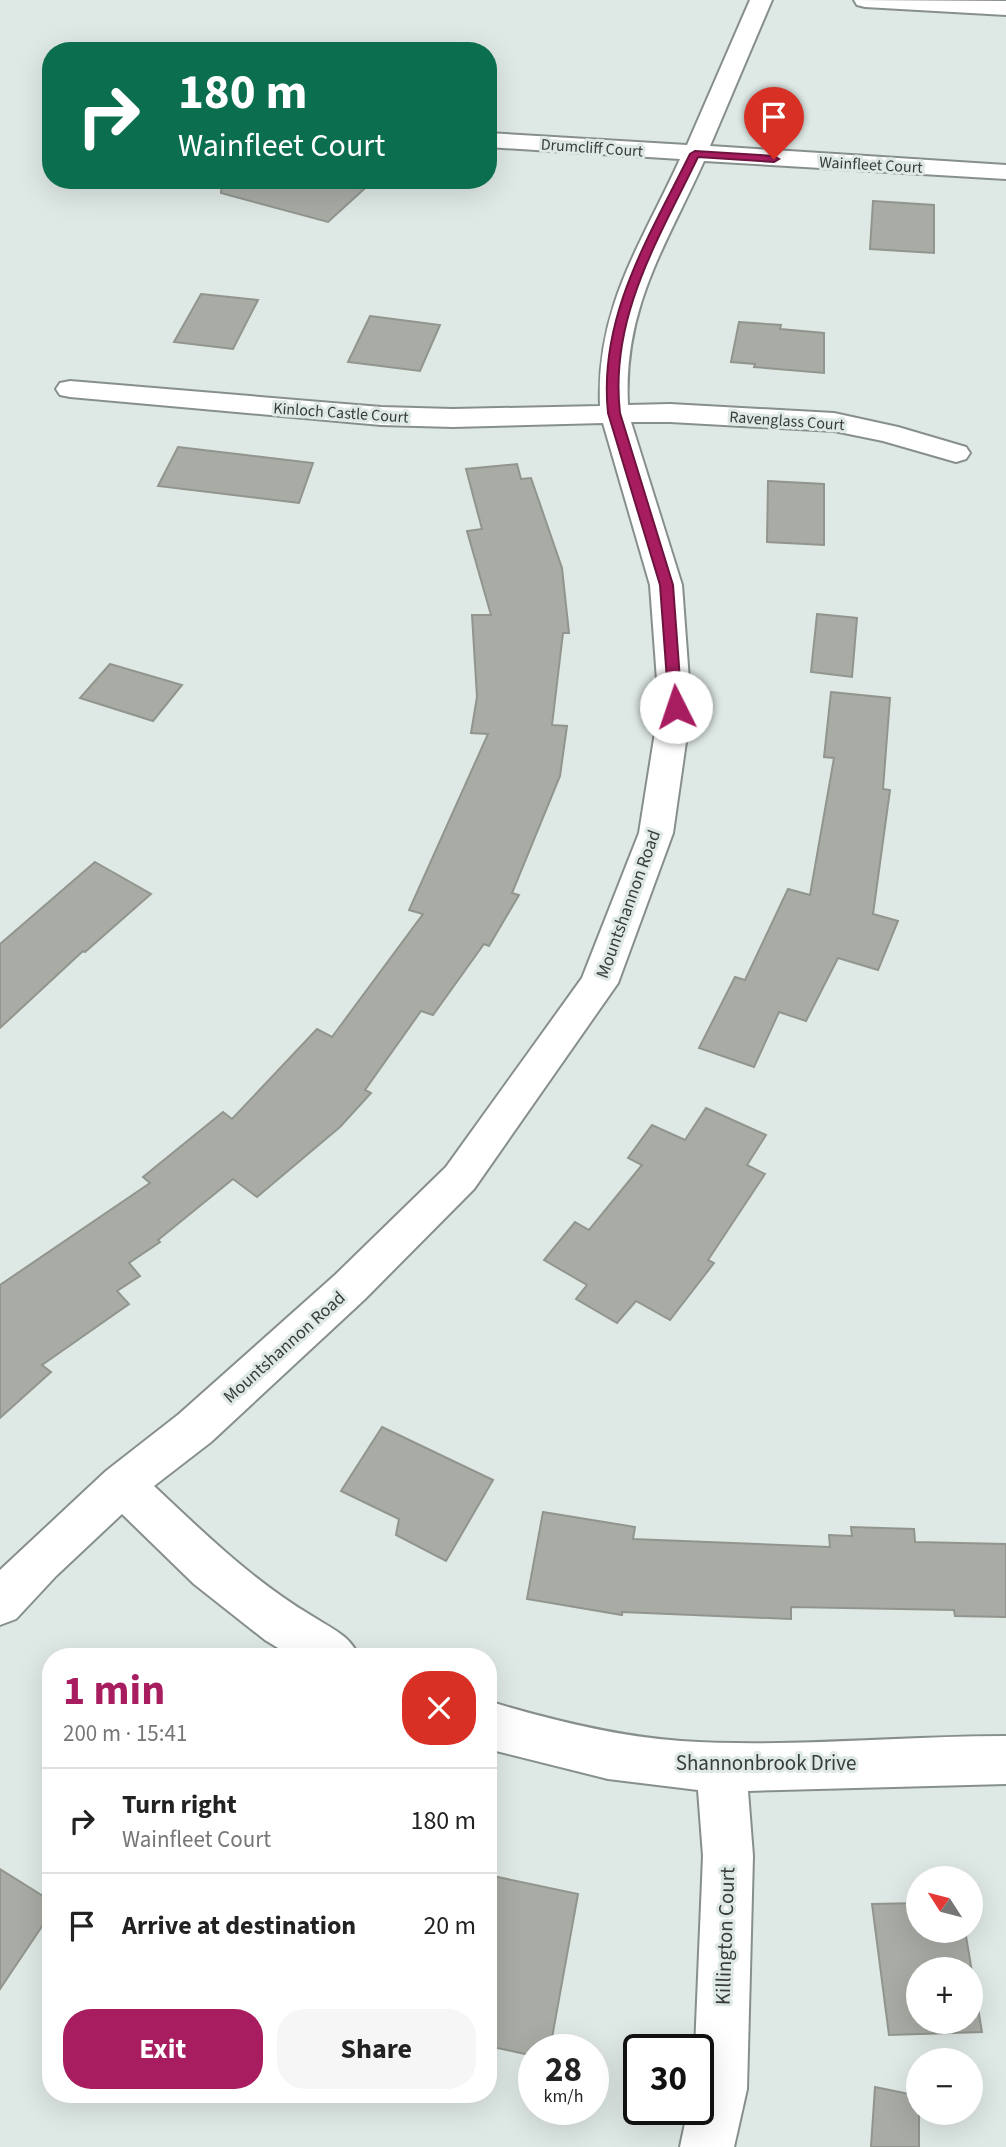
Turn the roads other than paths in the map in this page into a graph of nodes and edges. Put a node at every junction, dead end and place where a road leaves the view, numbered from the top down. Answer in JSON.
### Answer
{"nodes":[{"id":1,"x":761,"y":0,"type":"edge"},
{"id":2,"x":865,"y":0,"type":"edge"},
{"id":3,"x":1006,"y":8,"type":"edge"},
{"id":4,"x":497,"y":141,"type":"edge"},
{"id":5,"x":695,"y":154,"type":"junction"},
{"id":6,"x":1006,"y":172,"type":"edge"},
{"id":7,"x":70,"y":389,"type":"dead end"},
{"id":8,"x":614,"y":413,"type":"junction"},
{"id":9,"x":956,"y":453,"type":"dead end"},
{"id":10,"x":122,"y":1485,"type":"junction"},
{"id":11,"x":0,"y":1603,"type":"edge"},
{"id":12,"x":321,"y":1648,"type":"edge"},
{"id":13,"x":497,"y":1728,"type":"edge"},
{"id":14,"x":1006,"y":1760,"type":"edge"},
{"id":15,"x":721,"y":1766,"type":"junction"},
{"id":16,"x":707,"y":2147,"type":"edge"}],
"edges":[{"from":1,"to":5,"type":"street","name":"Mountshannon Road"},
{"from":2,"to":3,"type":"street"},
{"from":4,"to":5,"type":"street","name":"Drumcliff Court"},
{"from":5,"to":6,"type":"street","name":"Wainfleet Court"},
{"from":5,"to":8,"type":"street","name":"Mountshannon Road"},
{"from":7,"to":8,"type":"street","name":"Kinloch Castle Court"},
{"from":8,"to":9,"type":"street","name":"Ravenglass Court"},
{"from":8,"to":10,"type":"street","name":"Mountshannon Road"},
{"from":10,"to":11,"type":"street","name":"Mountshannon Road"},
{"from":10,"to":12,"type":"street"},
{"from":13,"to":15,"type":"street","name":"Shannonbrook Drive"},
{"from":14,"to":15,"type":"street","name":"Shannonbrook Drive"},
{"from":15,"to":16,"type":"street","name":"Killington Court"}]}
